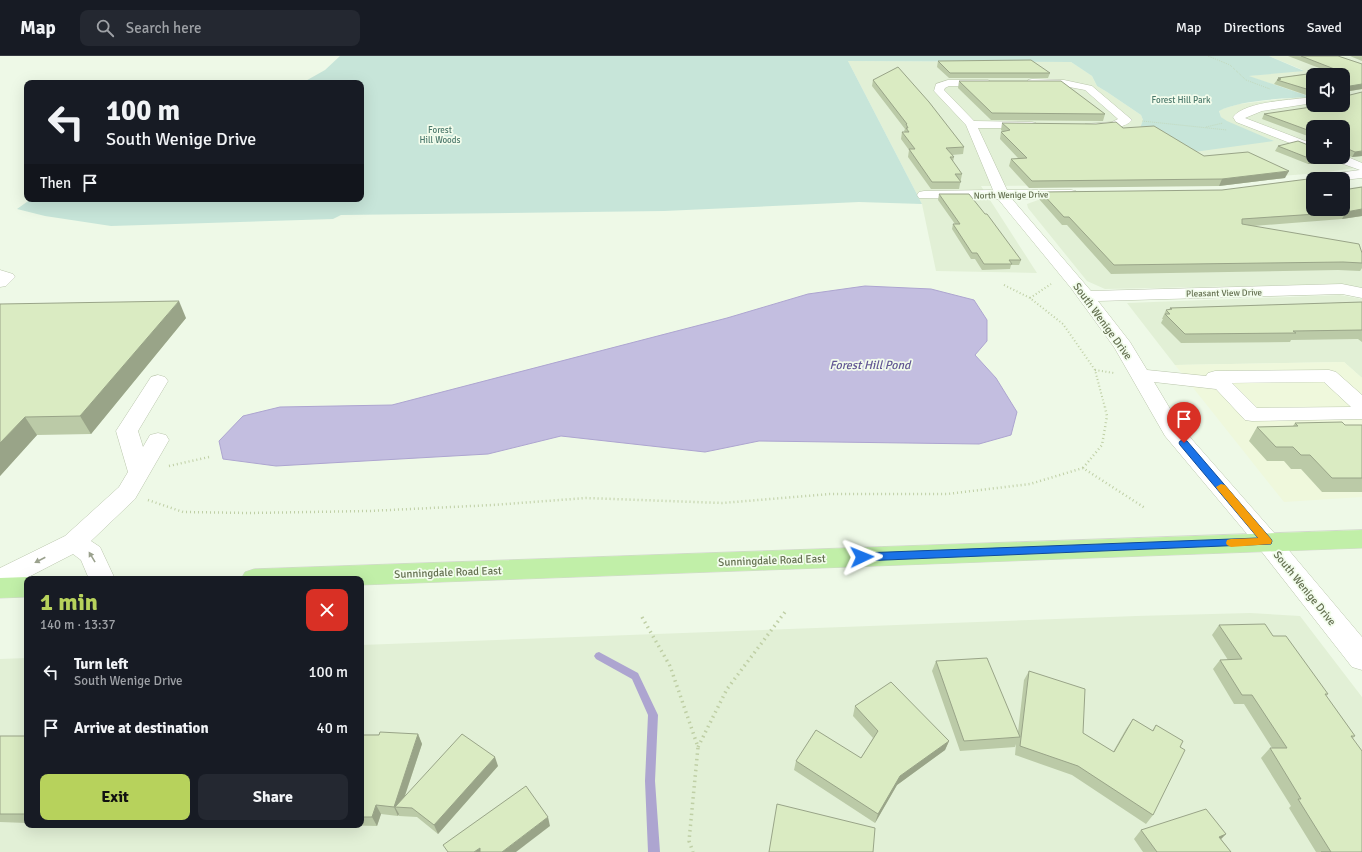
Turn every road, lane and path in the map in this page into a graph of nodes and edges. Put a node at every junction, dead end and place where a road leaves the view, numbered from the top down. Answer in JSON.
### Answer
{"nodes":[{"id":1,"x":1208,"y":56,"type":"edge"},
{"id":2,"x":1001,"y":82,"type":"edge"},
{"id":3,"x":1024,"y":82,"type":"edge"},
{"id":4,"x":1269,"y":89,"type":"dead end"},
{"id":5,"x":1306,"y":101,"type":"edge"},
{"id":6,"x":1126,"y":120,"type":"junction"},
{"id":7,"x":1240,"y":120,"type":"junction"},
{"id":8,"x":971,"y":124,"type":"junction"},
{"id":9,"x":1040,"y":125,"type":"edge"},
{"id":10,"x":1079,"y":126,"type":"edge"},
{"id":11,"x":1202,"y":128,"type":"junction"},
{"id":12,"x":1232,"y":131,"type":"dead end"},
{"id":13,"x":1306,"y":145,"type":"edge"},
{"id":14,"x":1350,"y":162,"type":"edge"},
{"id":15,"x":1362,"y":167,"type":"edge"},
{"id":16,"x":1362,"y":174,"type":"edge"},
{"id":17,"x":1350,"y":176,"type":"edge"},
{"id":18,"x":1085,"y":194,"type":"edge"},
{"id":19,"x":924,"y":195,"type":"dead end"},
{"id":20,"x":1002,"y":195,"type":"junction"},
{"id":21,"x":0,"y":275,"type":"edge"},
{"id":22,"x":0,"y":282,"type":"edge"},
{"id":23,"x":1004,"y":284,"type":"dead end"},
{"id":24,"x":1052,"y":284,"type":"dead end"},
{"id":25,"x":1362,"y":293,"type":"edge"},
{"id":26,"x":1086,"y":296,"type":"junction"},
{"id":27,"x":1030,"y":298,"type":"junction"},
{"id":28,"x":1140,"y":375,"type":"junction"},
{"id":29,"x":158,"y":381,"type":"dead end"},
{"id":30,"x":1221,"y":384,"type":"junction"},
{"id":31,"x":1362,"y":406,"type":"edge"},
{"id":32,"x":1362,"y":413,"type":"edge"},
{"id":33,"x":158,"y":440,"type":"dead end"},
{"id":34,"x":209,"y":457,"type":"dead end"},
{"id":35,"x":1083,"y":468,"type":"junction"},
{"id":36,"x":139,"y":472,"type":"junction"},
{"id":37,"x":127,"y":493,"type":"junction"},
{"id":38,"x":1146,"y":508,"type":"dead end"},
{"id":39,"x":1362,"y":539,"type":"edge"},
{"id":40,"x":1267,"y":541,"type":"junction"},
{"id":41,"x":74,"y":542,"type":"junction"},
{"id":42,"x":101,"y":576,"type":"edge"},
{"id":43,"x":334,"y":576,"type":"edge"},
{"id":44,"x":0,"y":580,"type":"edge"},
{"id":45,"x":24,"y":587,"type":"edge"},
{"id":46,"x":0,"y":588,"type":"edge"},
{"id":47,"x":785,"y":612,"type":"dead end"},
{"id":48,"x":642,"y":617,"type":"dead end"},
{"id":49,"x":1362,"y":658,"type":"edge"},
{"id":50,"x":698,"y":748,"type":"junction"},
{"id":51,"x":693,"y":852,"type":"edge"}],
"edges":[{"from":1,"to":4,"type":"path"},
{"from":2,"to":8,"type":"street"},
{"from":3,"to":6,"type":"street"},
{"from":5,"to":7,"type":"street"},
{"from":6,"to":10,"type":"street"},
{"from":6,"to":11,"type":"path"},
{"from":7,"to":11,"type":"path"},
{"from":7,"to":13,"type":"street"},
{"from":8,"to":9,"type":"street"},
{"from":8,"to":20,"type":"street","name":"South Wenige Drive"},
{"from":11,"to":12,"type":"path"},
{"from":14,"to":15,"type":"street"},
{"from":16,"to":17,"type":"street"},
{"from":18,"to":20,"type":"street","name":"North Wenige Drive"},
{"from":19,"to":20,"type":"street","name":"North Wenige Drive"},
{"from":20,"to":26,"type":"street","name":"South Wenige Drive"},
{"from":21,"to":22,"type":"street"},
{"from":23,"to":27,"type":"path"},
{"from":24,"to":27,"type":"path"},
{"from":25,"to":26,"type":"street","name":"Pleasant View Drive"},
{"from":26,"to":28,"type":"street","name":"South Wenige Drive"},
{"from":27,"to":35,"type":"path"},
{"from":28,"to":30,"type":"street"},
{"from":28,"to":40,"type":"street","name":"South Wenige Drive"},
{"from":29,"to":36,"type":"street"},
{"from":30,"to":31,"type":"street"},
{"from":30,"to":32,"type":"street"},
{"from":33,"to":36,"type":"street"},
{"from":34,"to":36,"type":"path"},
{"from":35,"to":37,"type":"path"},
{"from":35,"to":38,"type":"path"},
{"from":36,"to":37,"type":"street"},
{"from":37,"to":41,"type":"street"},
{"from":39,"to":40,"type":"main road","name":"Sunningdale Road East"},
{"from":40,"to":43,"type":"main road","name":"Sunningdale Road East"},
{"from":40,"to":49,"type":"street","name":"South Wenige Drive"},
{"from":42,"to":41,"type":"street","one_way":true},
{"from":41,"to":44,"type":"street","one_way":true},
{"from":45,"to":46,"type":"main road"},
{"from":47,"to":50,"type":"path"},
{"from":48,"to":50,"type":"path"},
{"from":50,"to":51,"type":"path"}]}
